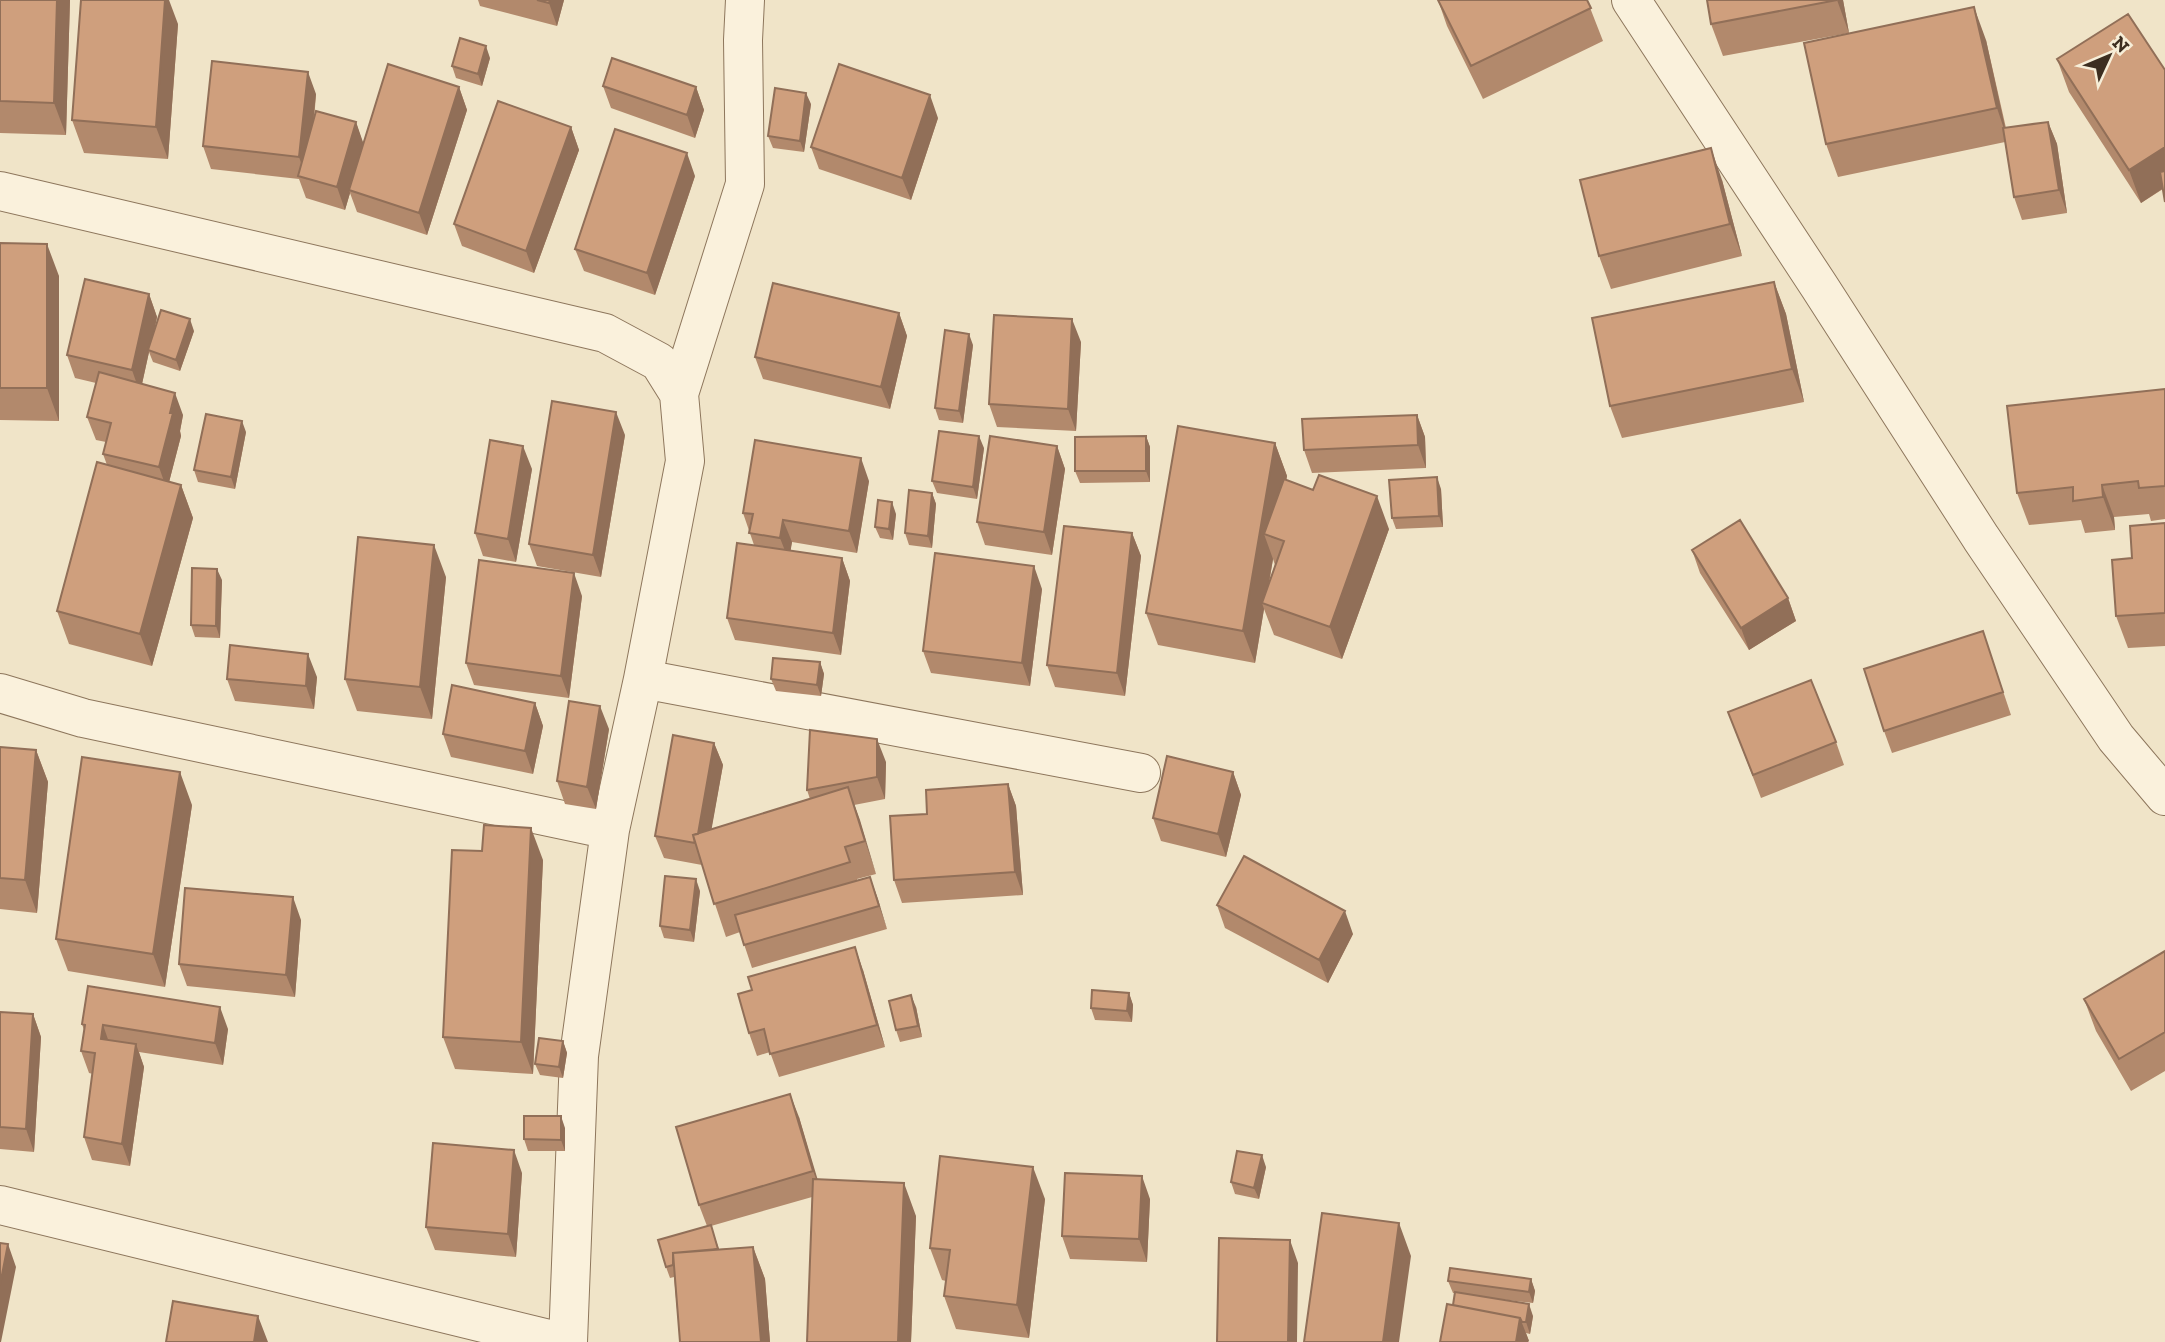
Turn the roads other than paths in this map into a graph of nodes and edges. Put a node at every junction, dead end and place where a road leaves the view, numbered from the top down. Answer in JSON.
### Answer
{"nodes":[{"id":1,"x":745,"y":0,"type":"edge"},
{"id":2,"x":1631,"y":0,"type":"edge"},
{"id":3,"x":0,"y":191,"type":"edge"},
{"id":4,"x":679,"y":394,"type":"junction"},
{"id":5,"x":643,"y":679,"type":"junction"},
{"id":6,"x":0,"y":693,"type":"edge"},
{"id":7,"x":1141,"y":773,"type":"dead end"},
{"id":8,"x":2165,"y":796,"type":"edge"},
{"id":9,"x":610,"y":830,"type":"junction"},
{"id":10,"x":0,"y":1205,"type":"edge"},
{"id":11,"x":561,"y":1342,"type":"edge"},
{"id":12,"x":568,"y":1342,"type":"edge"}],
"edges":[{"from":1,"to":4,"type":"street"},
{"from":2,"to":8,"type":"street"},
{"from":3,"to":4,"type":"street"},
{"from":4,"to":5,"type":"street"},
{"from":5,"to":7,"type":"street"},
{"from":5,"to":9,"type":"street"},
{"from":6,"to":9,"type":"street"},
{"from":9,"to":12,"type":"street"},
{"from":10,"to":11,"type":"street"}]}
